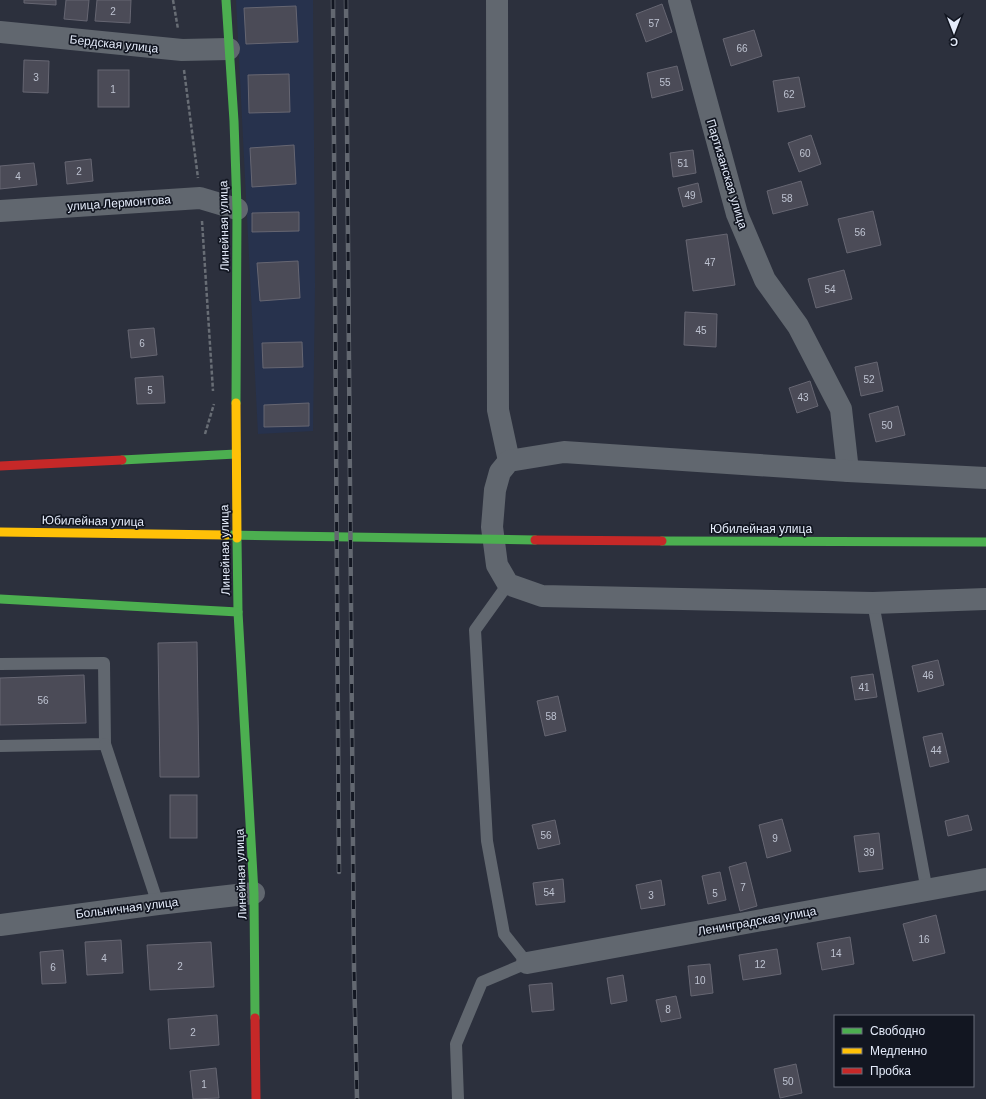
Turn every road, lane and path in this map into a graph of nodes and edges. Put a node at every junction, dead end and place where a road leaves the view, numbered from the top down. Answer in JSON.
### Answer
{"nodes":[{"id":1,"x":172,"y":0,"type":"edge"},
{"id":2,"x":226,"y":0,"type":"edge"},
{"id":3,"x":496,"y":0,"type":"edge"},
{"id":4,"x":679,"y":0,"type":"edge"},
{"id":5,"x":0,"y":32,"type":"edge"},
{"id":6,"x":229,"y":49,"type":"junction"},
{"id":7,"x":182,"y":50,"type":"junction"},
{"id":8,"x":200,"y":198,"type":"junction"},
{"id":9,"x":237,"y":209,"type":"junction"},
{"id":10,"x":0,"y":211,"type":"edge"},
{"id":11,"x":214,"y":395,"type":"dead end"},
{"id":12,"x":214,"y":403,"type":"dead end"},
{"id":13,"x":236,"y":454,"type":"junction"},
{"id":14,"x":199,"y":456,"type":"junction"},
{"id":15,"x":509,"y":461,"type":"junction"},
{"id":16,"x":0,"y":466,"type":"edge"},
{"id":17,"x":848,"y":471,"type":"junction"},
{"id":18,"x":986,"y":478,"type":"edge"},
{"id":19,"x":0,"y":532,"type":"edge"},
{"id":20,"x":986,"y":542,"type":"edge"},
{"id":21,"x":508,"y":584,"type":"junction"},
{"id":22,"x":0,"y":599,"type":"edge"},
{"id":23,"x":986,"y":600,"type":"edge"},
{"id":24,"x":872,"y":603,"type":"junction"},
{"id":25,"x":238,"y":612,"type":"junction"},
{"id":26,"x":0,"y":664,"type":"edge"},
{"id":27,"x":105,"y":744,"type":"junction"},
{"id":28,"x":0,"y":746,"type":"edge"},
{"id":29,"x":986,"y":879,"type":"edge"},
{"id":30,"x":927,"y":891,"type":"junction"},
{"id":31,"x":254,"y":893,"type":"junction"},
{"id":32,"x":158,"y":904,"type":"junction"},
{"id":33,"x":0,"y":925,"type":"edge"},
{"id":34,"x":527,"y":963,"type":"junction"},
{"id":35,"x":256,"y":1099,"type":"edge"},
{"id":36,"x":458,"y":1099,"type":"edge"}],
"edges":[{"from":1,"to":7,"type":"path"},
{"from":2,"to":6,"type":"main road","name":"Линейная улица"},
{"from":3,"to":15,"type":"street"},
{"from":4,"to":17,"type":"street","name":"Партизанская улица"},
{"from":5,"to":7,"type":"street","name":"Бердская улица"},
{"from":6,"to":7,"type":"street","name":"Бердская улица"},
{"from":6,"to":9,"type":"main road","name":"Линейная улица"},
{"from":7,"to":8,"type":"path"},
{"from":8,"to":9,"type":"street","name":"улица Лермонтова"},
{"from":8,"to":10,"type":"street","name":"улица Лермонтова"},
{"from":8,"to":11,"type":"path"},
{"from":9,"to":13,"type":"main road","name":"Линейная улица"},
{"from":12,"to":14,"type":"path"},
{"from":13,"to":14,"type":"main road"},
{"from":13,"to":25,"type":"main road","name":"Линейная улица"},
{"from":14,"to":16,"type":"main road"},
{"from":15,"to":17,"type":"street"},
{"from":15,"to":21,"type":"street"},
{"from":17,"to":18,"type":"street"},
{"from":19,"to":20,"type":"main road","name":"Юбилейная улица"},
{"from":21,"to":24,"type":"street"},
{"from":21,"to":34,"type":"lane"},
{"from":22,"to":25,"type":"main road"},
{"from":23,"to":24,"type":"street"},
{"from":24,"to":30,"type":"lane"},
{"from":25,"to":31,"type":"main road","name":"Линейная улица"},
{"from":26,"to":27,"type":"lane"},
{"from":27,"to":28,"type":"lane"},
{"from":27,"to":32,"type":"lane"},
{"from":29,"to":30,"type":"street","name":"Ленинградская улица"},
{"from":30,"to":34,"type":"street","name":"Ленинградская улица"},
{"from":31,"to":32,"type":"street","name":"Больничная улица"},
{"from":31,"to":35,"type":"main road","name":"Линейная улица"},
{"from":32,"to":33,"type":"street","name":"Больничная улица"},
{"from":34,"to":36,"type":"lane"}]}
